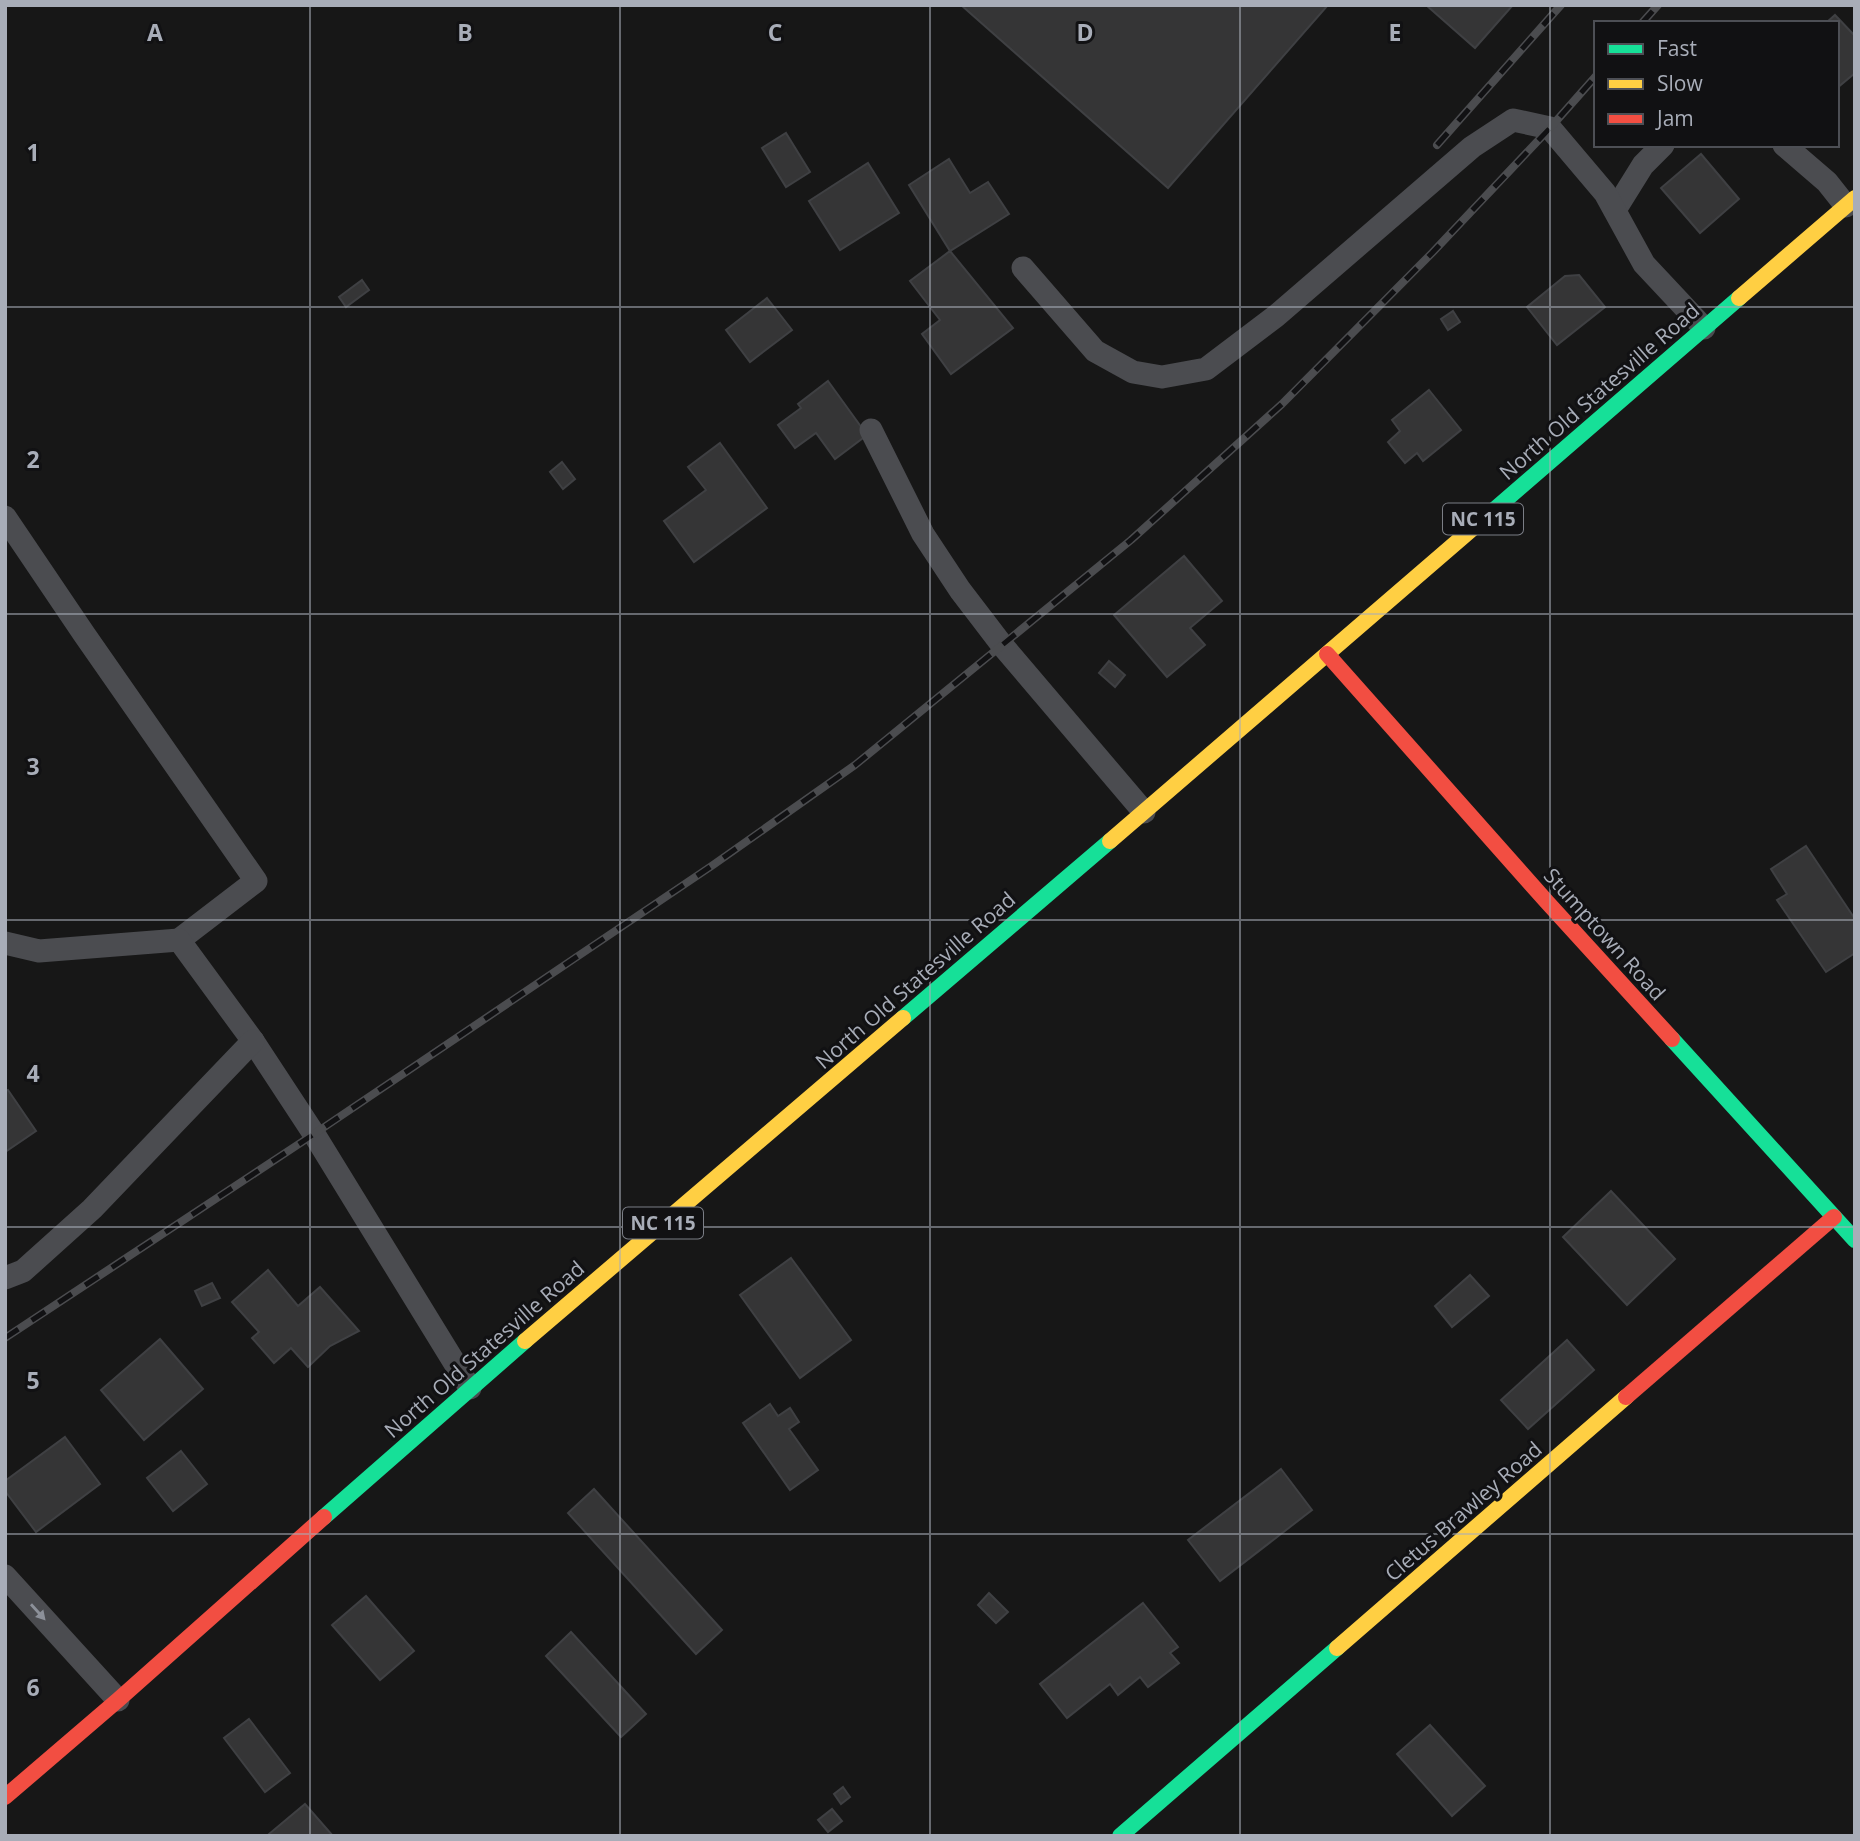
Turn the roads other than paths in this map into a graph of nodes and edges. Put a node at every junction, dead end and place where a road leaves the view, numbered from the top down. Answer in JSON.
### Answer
{"nodes":[{"id":1,"x":1661,"y":147,"type":"edge"},
{"id":2,"x":1786,"y":147,"type":"edge"},
{"id":3,"x":1850,"y":202,"type":"edge"},
{"id":4,"x":1615,"y":209,"type":"junction"},
{"id":5,"x":1023,"y":268,"type":"dead end"},
{"id":6,"x":1704,"y":328,"type":"junction"},
{"id":7,"x":872,"y":430,"type":"dead end"},
{"id":8,"x":5,"y":517,"type":"edge"},
{"id":9,"x":1327,"y":654,"type":"junction"},
{"id":10,"x":1144,"y":812,"type":"junction"},
{"id":11,"x":179,"y":940,"type":"junction"},
{"id":12,"x":5,"y":943,"type":"edge"},
{"id":13,"x":253,"y":1041,"type":"junction"},
{"id":14,"x":1834,"y":1217,"type":"junction"},
{"id":15,"x":1855,"y":1240,"type":"edge"},
{"id":16,"x":5,"y":1278,"type":"edge"},
{"id":17,"x":470,"y":1388,"type":"junction"},
{"id":18,"x":5,"y":1576,"type":"edge"},
{"id":19,"x":118,"y":1700,"type":"junction"},
{"id":20,"x":5,"y":1797,"type":"edge"},
{"id":21,"x":1120,"y":1836,"type":"edge"}],
"edges":[{"from":1,"to":4,"type":"lane"},
{"from":2,"to":3,"type":"lane"},
{"from":3,"to":6,"type":"main road","name":"North Old Statesville Road","number":"NC 115"},
{"from":4,"to":5,"type":"lane"},
{"from":4,"to":6,"type":"lane"},
{"from":6,"to":9,"type":"main road","name":"North Old Statesville Road","number":"NC 115"},
{"from":7,"to":10,"type":"lane"},
{"from":8,"to":11,"type":"lane"},
{"from":9,"to":10,"type":"main road","name":"North Old Statesville Road","number":"NC 115"},
{"from":9,"to":14,"type":"main road","name":"Stumptown Road"},
{"from":10,"to":17,"type":"main road","name":"North Old Statesville Road","number":"NC 115"},
{"from":11,"to":12,"type":"lane"},
{"from":11,"to":13,"type":"lane"},
{"from":13,"to":16,"type":"lane"},
{"from":13,"to":17,"type":"lane"},
{"from":14,"to":15,"type":"main road","name":"Stumptown Road"},
{"from":14,"to":21,"type":"main road","name":"Cletus Brawley Road"},
{"from":17,"to":19,"type":"main road","name":"North Old Statesville Road","number":"NC 115"},
{"from":18,"to":19,"type":"lane","one_way":true},
{"from":19,"to":20,"type":"main road","name":"North Old Statesville Road","number":"NC 115"}]}
